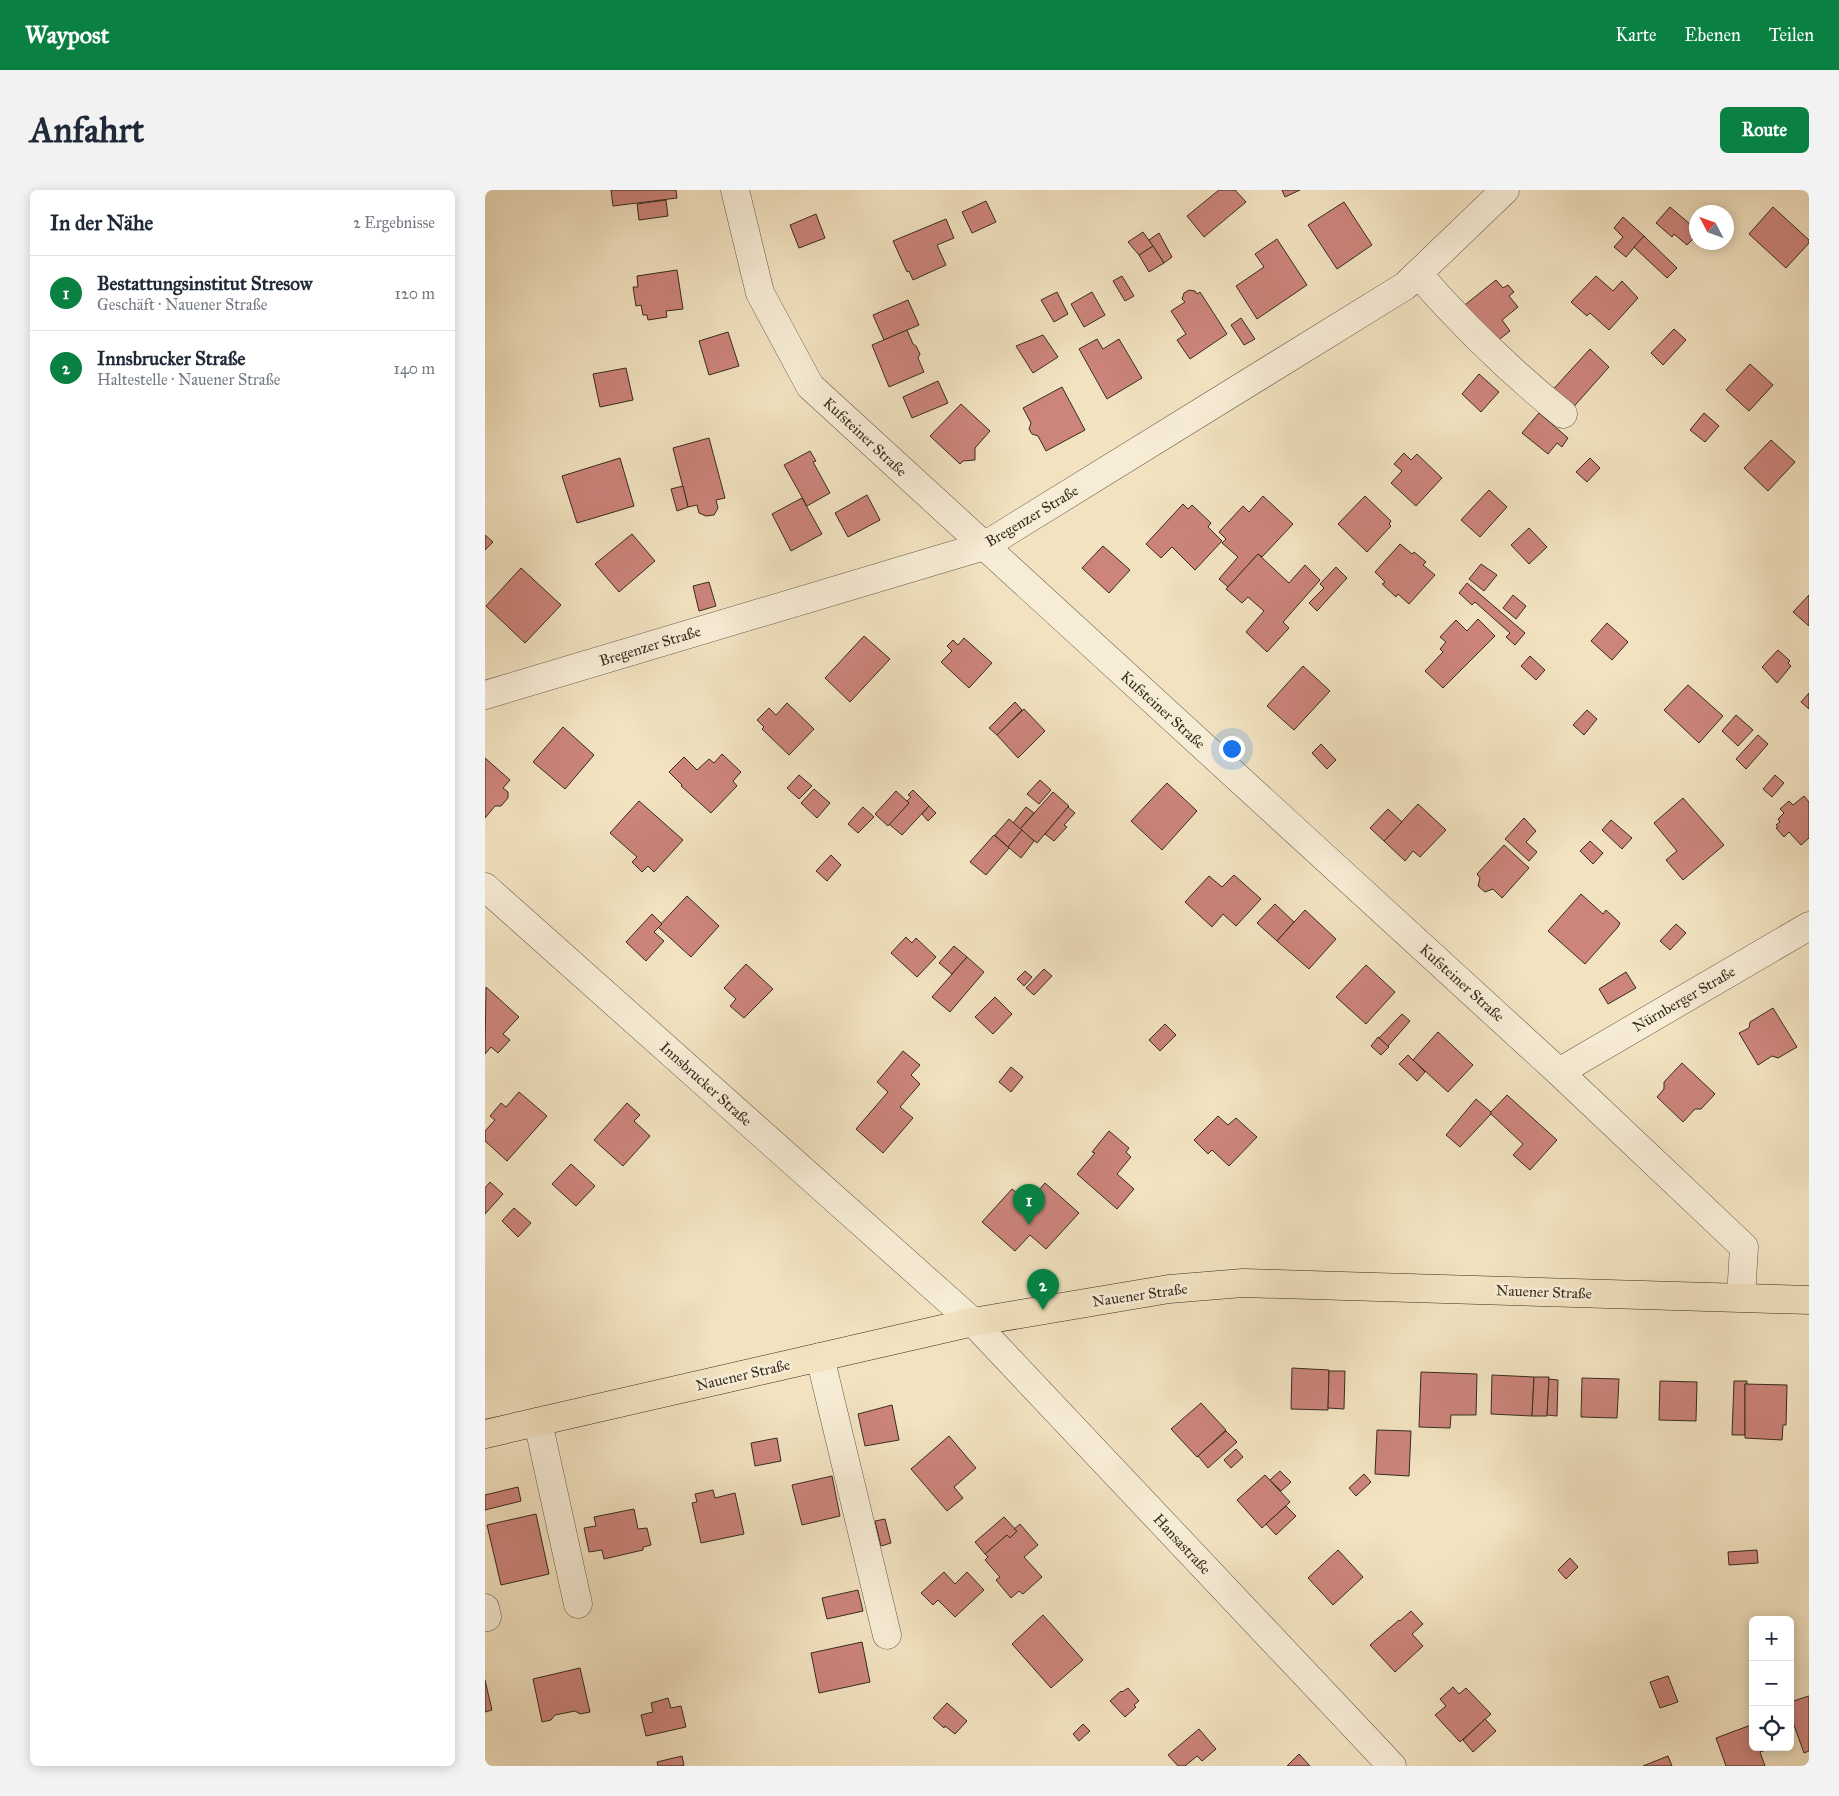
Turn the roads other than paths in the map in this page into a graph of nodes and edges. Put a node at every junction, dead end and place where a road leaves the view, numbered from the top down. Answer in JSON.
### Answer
{"nodes":[{"id":1,"x":735,"y":190,"type":"edge"},
{"id":2,"x":1505,"y":190,"type":"edge"},
{"id":3,"x":1417,"y":274,"type":"junction"},
{"id":4,"x":1563,"y":414,"type":"dead end"},
{"id":5,"x":984,"y":546,"type":"junction"},
{"id":6,"x":485,"y":695,"type":"edge"},
{"id":7,"x":485,"y":887,"type":"edge"},
{"id":8,"x":1809,"y":926,"type":"edge"},
{"id":9,"x":1559,"y":1072,"type":"junction"},
{"id":10,"x":1741,"y":1297,"type":"junction"},
{"id":11,"x":1809,"y":1300,"type":"edge"},
{"id":12,"x":973,"y":1322,"type":"junction"},
{"id":13,"x":820,"y":1357,"type":"junction"},
{"id":14,"x":538,"y":1422,"type":"junction"},
{"id":15,"x":485,"y":1434,"type":"edge"},
{"id":16,"x":578,"y":1604,"type":"dead end"},
{"id":17,"x":887,"y":1635,"type":"dead end"},
{"id":18,"x":1392,"y":1766,"type":"edge"}],
"edges":[{"from":1,"to":5,"type":"street","name":"Kufsteiner Straße"},
{"from":2,"to":3,"type":"street","name":"Bregenzer Straße"},
{"from":3,"to":4,"type":"street"},
{"from":3,"to":5,"type":"street","name":"Bregenzer Straße"},
{"from":5,"to":6,"type":"street","name":"Bregenzer Straße"},
{"from":5,"to":9,"type":"street","name":"Kufsteiner Straße"},
{"from":7,"to":12,"type":"street","name":"Innsbrucker Straße"},
{"from":8,"to":9,"type":"street","name":"Nürnberger Straße"},
{"from":9,"to":10,"type":"street","name":"Kufsteiner Straße"},
{"from":10,"to":11,"type":"main road","name":"Nauener Straße"},
{"from":10,"to":12,"type":"main road","name":"Nauener Straße"},
{"from":12,"to":13,"type":"main road","name":"Nauener Straße"},
{"from":12,"to":18,"type":"street","name":"Hansastraße"},
{"from":13,"to":14,"type":"main road","name":"Nauener Straße"},
{"from":13,"to":17,"type":"street"},
{"from":14,"to":15,"type":"main road","name":"Nauener Straße"},
{"from":14,"to":16,"type":"street"}]}
